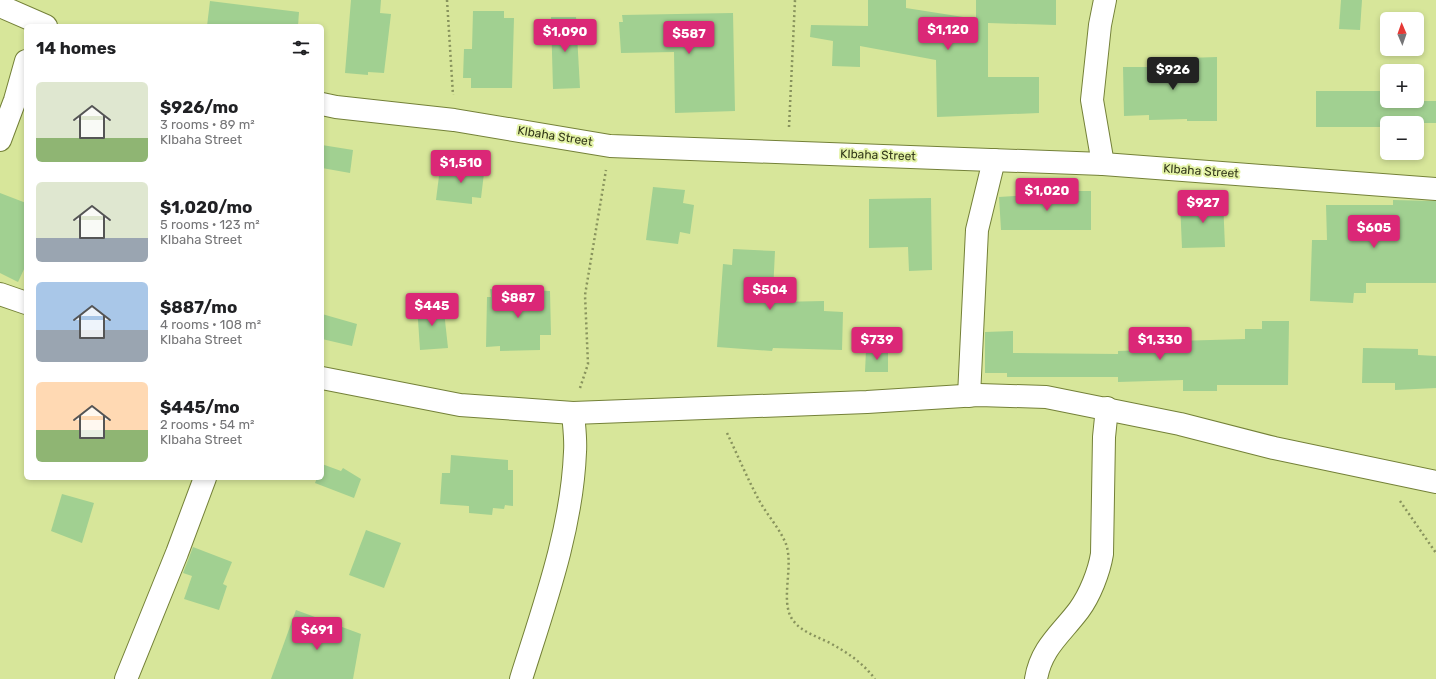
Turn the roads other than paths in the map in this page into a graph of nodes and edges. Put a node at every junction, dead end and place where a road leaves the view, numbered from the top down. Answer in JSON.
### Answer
{"nodes":[{"id":1,"x":1105,"y":0,"type":"edge"},
{"id":2,"x":0,"y":6,"type":"edge"},
{"id":3,"x":37,"y":24,"type":"edge"},
{"id":4,"x":24,"y":68,"type":"edge"},
{"id":5,"x":324,"y":104,"type":"edge"},
{"id":6,"x":0,"y":140,"type":"edge"},
{"id":7,"x":994,"y":160,"type":"junction"},
{"id":8,"x":1103,"y":164,"type":"junction"},
{"id":9,"x":1436,"y":189,"type":"edge"},
{"id":10,"x":0,"y":294,"type":"edge"},
{"id":11,"x":24,"y":302,"type":"edge"},
{"id":12,"x":324,"y":378,"type":"edge"},
{"id":13,"x":969,"y":396,"type":"junction"},
{"id":14,"x":1107,"y":408,"type":"junction"},
{"id":15,"x":573,"y":413,"type":"junction"},
{"id":16,"x":204,"y":480,"type":"edge"},
{"id":17,"x":1436,"y":482,"type":"edge"},
{"id":18,"x":126,"y":679,"type":"edge"},
{"id":19,"x":521,"y":679,"type":"edge"},
{"id":20,"x":1036,"y":679,"type":"edge"}],
"edges":[{"from":1,"to":8,"type":"street"},
{"from":2,"to":3,"type":"street"},
{"from":4,"to":6,"type":"street"},
{"from":5,"to":7,"type":"street","name":"KIbaha Street"},
{"from":7,"to":8,"type":"street","name":"KIbaha Street"},
{"from":7,"to":13,"type":"street"},
{"from":8,"to":9,"type":"street","name":"KIbaha Street"},
{"from":10,"to":11,"type":"street"},
{"from":12,"to":15,"type":"street"},
{"from":13,"to":14,"type":"street"},
{"from":13,"to":15,"type":"street"},
{"from":14,"to":17,"type":"street"},
{"from":14,"to":20,"type":"street"},
{"from":15,"to":19,"type":"street"},
{"from":16,"to":18,"type":"street"}]}
